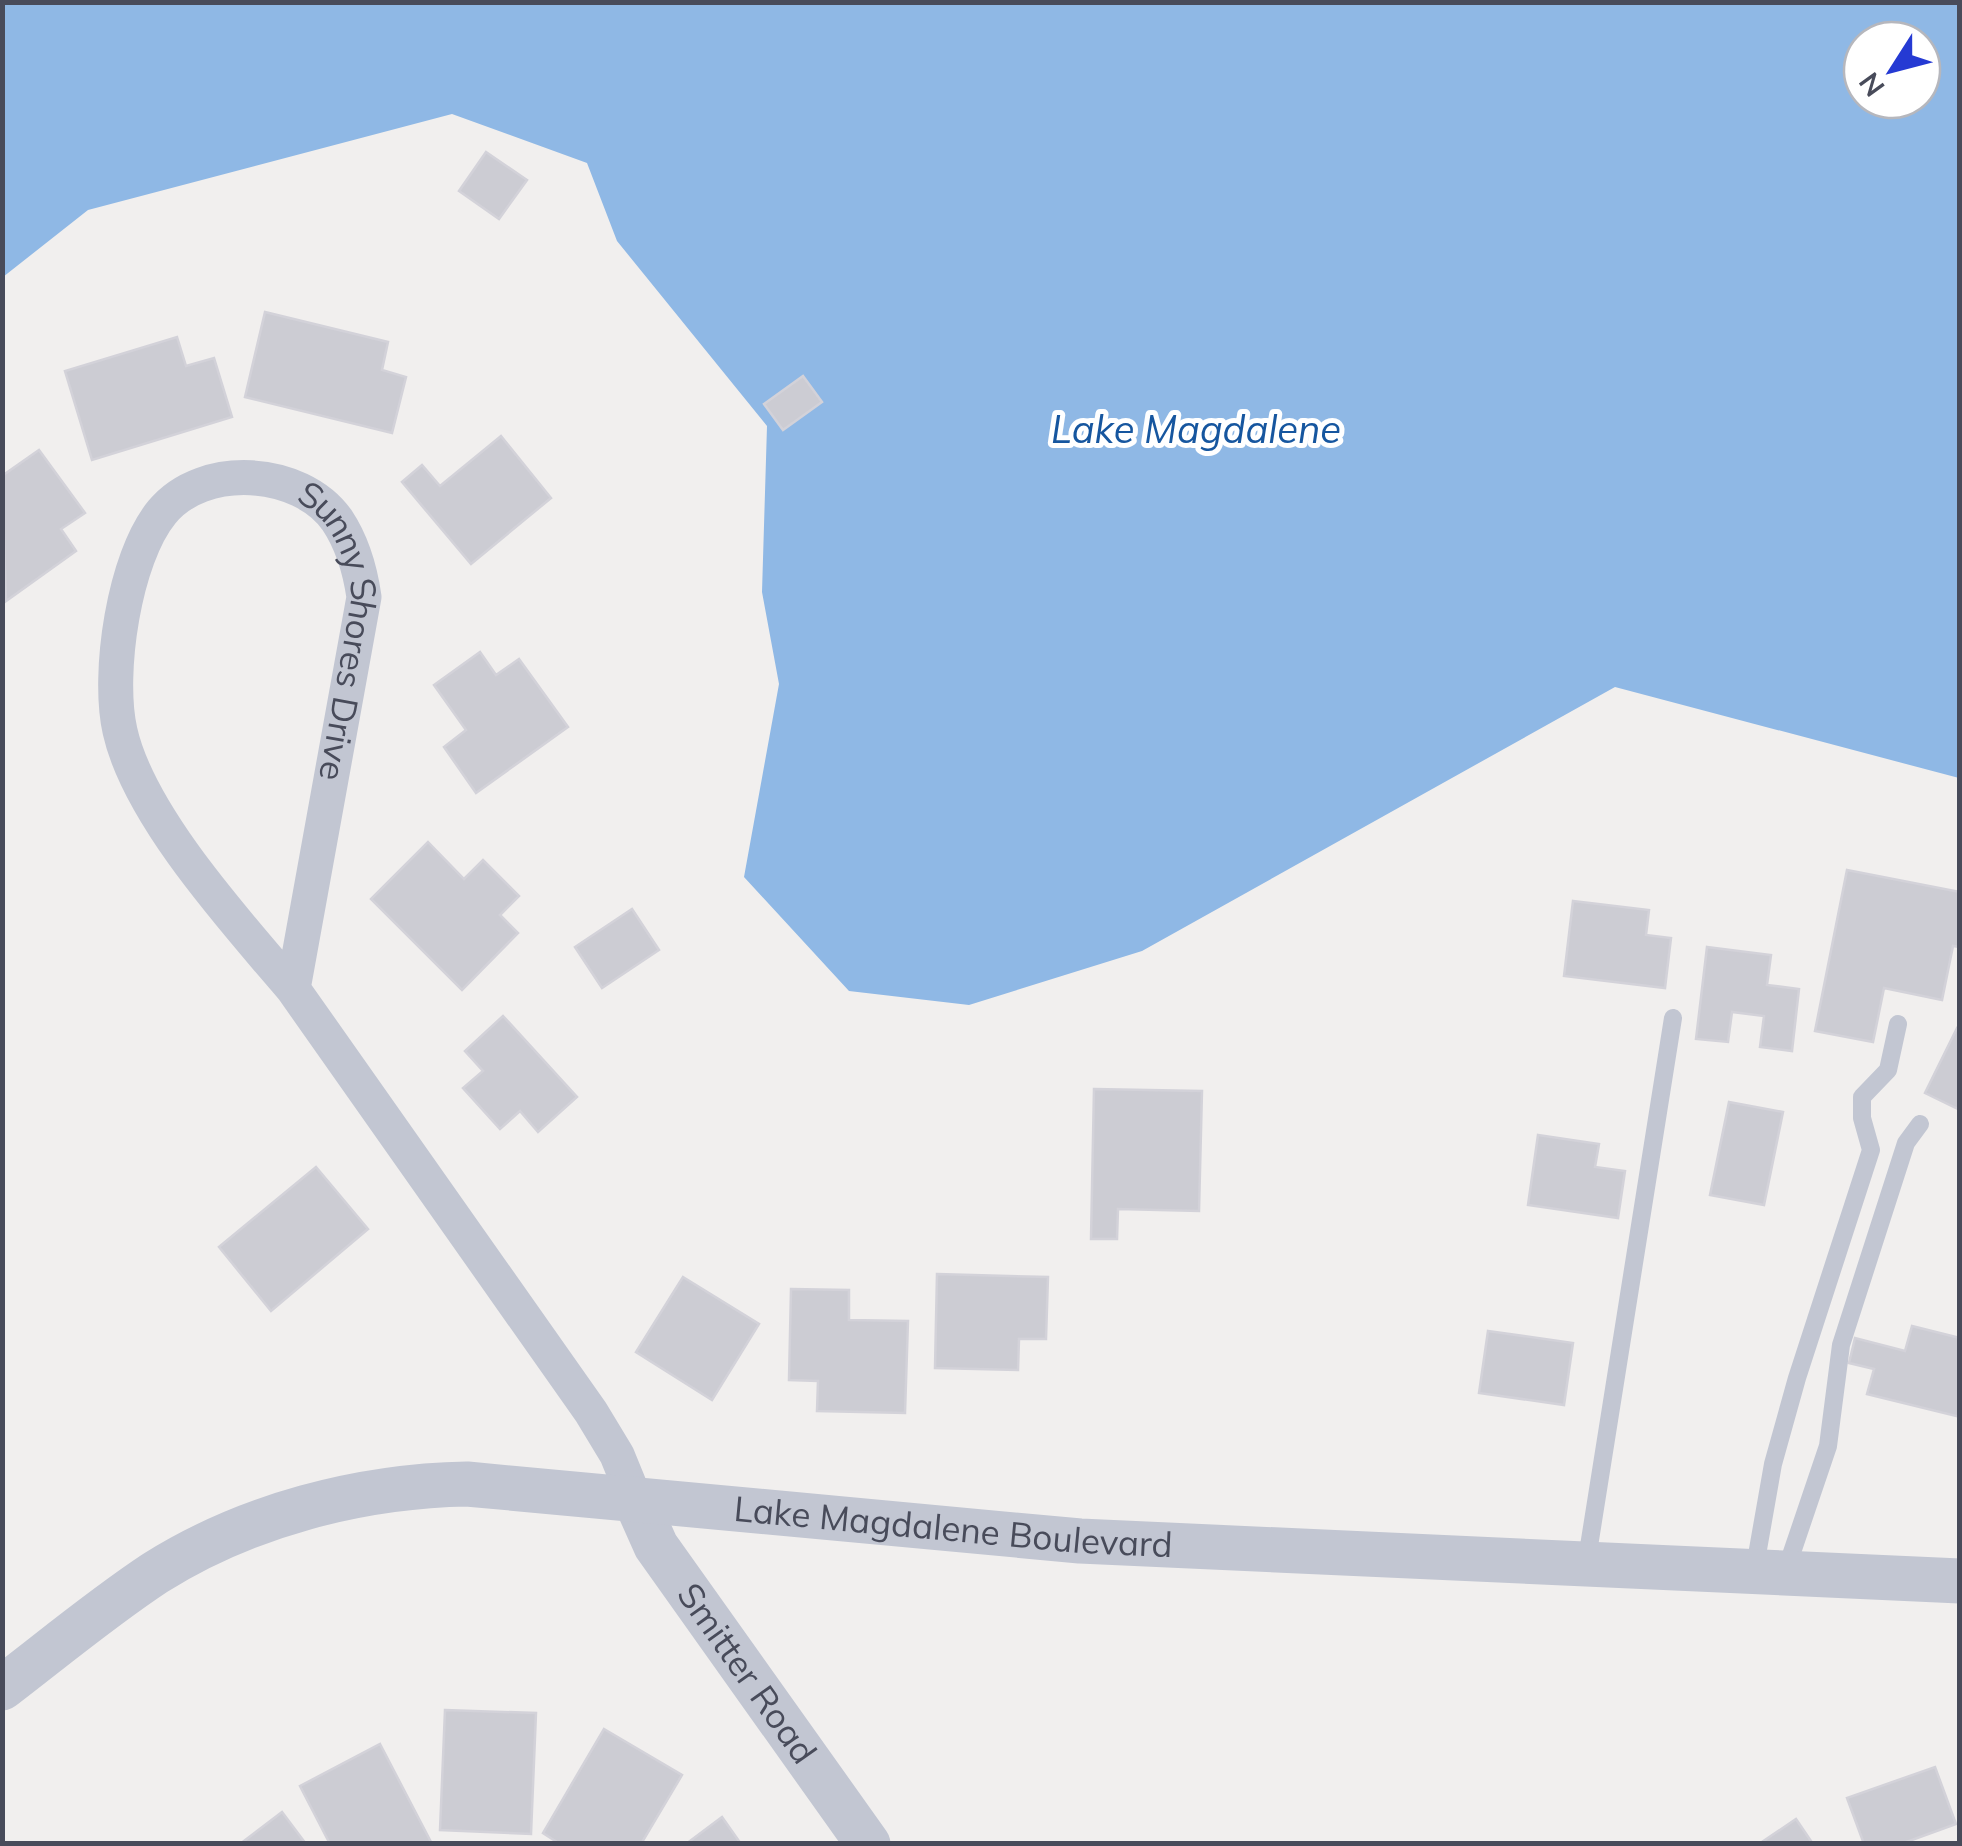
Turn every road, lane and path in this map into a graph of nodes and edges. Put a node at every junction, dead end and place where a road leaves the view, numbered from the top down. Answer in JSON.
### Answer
{"nodes":[{"id":1,"x":293,"y":988,"type":"junction"},
{"id":2,"x":1673,"y":1018,"type":"dead end"},
{"id":3,"x":1898,"y":1024,"type":"dead end"},
{"id":4,"x":1920,"y":1124,"type":"dead end"},
{"id":5,"x":635,"y":1499,"type":"junction"},
{"id":6,"x":1586,"y":1566,"type":"junction"},
{"id":7,"x":1770,"y":1573,"type":"junction"},
{"id":8,"x":1960,"y":1581,"type":"edge"},
{"id":9,"x":2,"y":1688,"type":"edge"},
{"id":10,"x":868,"y":1844,"type":"edge"}],
"edges":[{"from":1,"to":1,"type":"street","name":"Sunny Shores Drive"},
{"from":1,"to":5,"type":"street","name":"Sunny Shores Drive"},
{"from":2,"to":6,"type":"lane"},
{"from":3,"to":7,"type":"lane"},
{"from":4,"to":7,"type":"lane"},
{"from":5,"to":6,"type":"street","name":"Lake Magdalene Boulevard"},
{"from":5,"to":9,"type":"street","name":"Lake Magdalene Boulevard"},
{"from":5,"to":10,"type":"street","name":"Smitter Road"},
{"from":6,"to":7,"type":"street","name":"Lake Magdalene Boulevard"},
{"from":7,"to":8,"type":"street","name":"Lake Magdalene Boulevard"}]}
